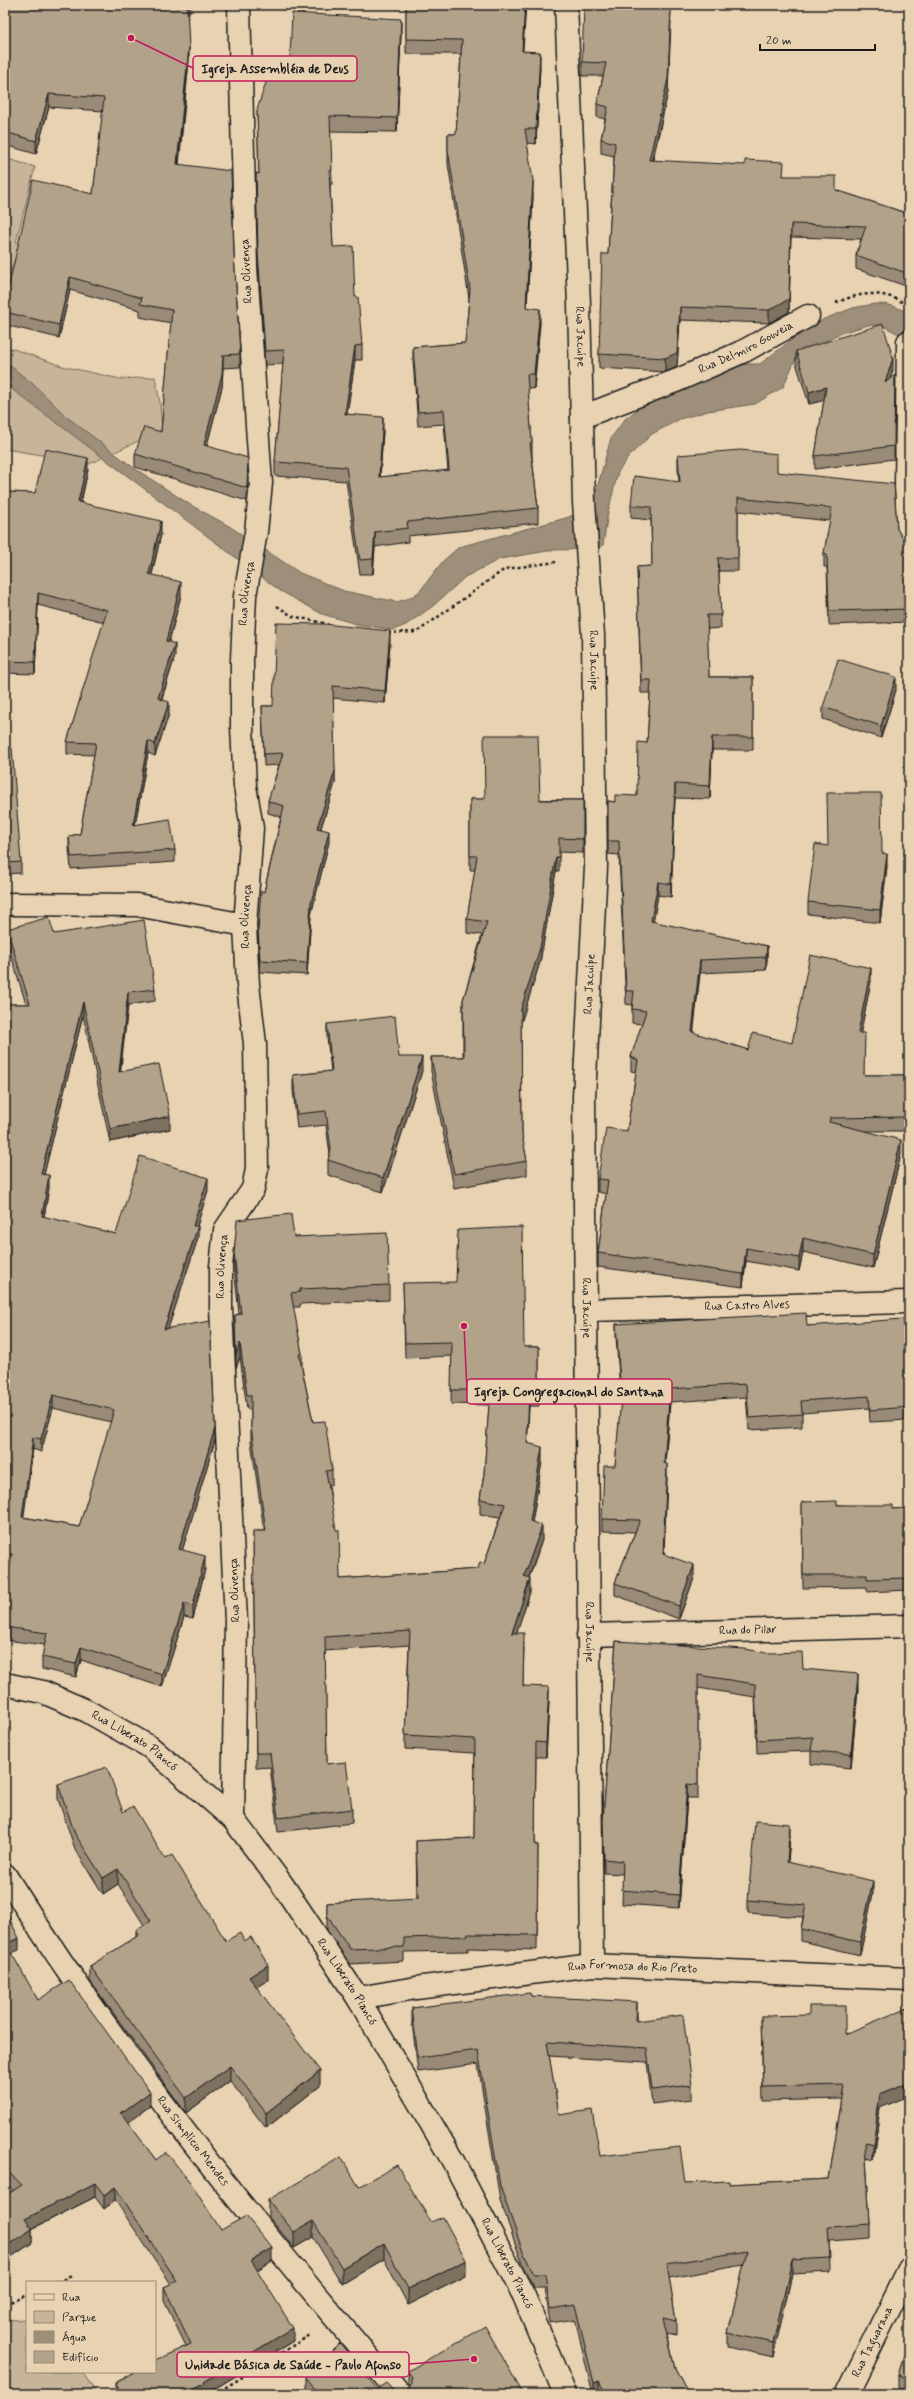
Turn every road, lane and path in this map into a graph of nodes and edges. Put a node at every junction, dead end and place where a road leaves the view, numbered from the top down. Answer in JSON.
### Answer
{"nodes":[{"id":1,"x":239,"y":5,"type":"edge"},
{"id":2,"x":566,"y":5,"type":"edge"},
{"id":3,"x":909,"y":306,"type":"edge"},
{"id":4,"x":808,"y":316,"type":"joint"},
{"id":5,"x":908,"y":342,"type":"dead end"},
{"id":6,"x":582,"y":417,"type":"junction"},
{"id":7,"x":909,"y":541,"type":"edge"},
{"id":8,"x":588,"y":556,"type":"junction"},
{"id":9,"x":246,"y":586,"type":"junction"},
{"id":10,"x":332,"y":625,"type":"edge"},
{"id":11,"x":380,"y":633,"type":"edge"},
{"id":12,"x":5,"y":904,"type":"edge"},
{"id":13,"x":246,"y":925,"type":"junction"},
{"id":14,"x":909,"y":1302,"type":"edge"},
{"id":15,"x":586,"y":1310,"type":"junction"},
{"id":16,"x":909,"y":1626,"type":"edge"},
{"id":17,"x":588,"y":1635,"type":"junction"},
{"id":18,"x":5,"y":1684,"type":"edge"},
{"id":19,"x":233,"y":1820,"type":"junction"},
{"id":20,"x":5,"y":1874,"type":"edge"},
{"id":21,"x":592,"y":1965,"type":"junction"},
{"id":22,"x":909,"y":1979,"type":"edge"},
{"id":23,"x":358,"y":1998,"type":"junction"},
{"id":24,"x":909,"y":2269,"type":"edge"},
{"id":25,"x":72,"y":2276,"type":"dead end"},
{"id":26,"x":60,"y":2281,"type":"edge"},
{"id":27,"x":26,"y":2295,"type":"edge"},
{"id":28,"x":5,"y":2304,"type":"edge"},
{"id":29,"x":335,"y":2319,"type":"junction"},
{"id":30,"x":215,"y":2394,"type":"edge"},
{"id":31,"x":400,"y":2394,"type":"edge"},
{"id":32,"x":565,"y":2394,"type":"edge"},
{"id":33,"x":847,"y":2394,"type":"edge"}],
"edges":[{"from":1,"to":9,"type":"street","name":"Rua Olivença"},
{"from":2,"to":6,"type":"street","name":"Rua Jacuípe"},
{"from":3,"to":4,"type":"path","name":"Rua Delmiro Gouveia"},
{"from":4,"to":6,"type":"street","name":"Rua Delmiro Gouveia"},
{"from":5,"to":7,"type":"street"},
{"from":6,"to":8,"type":"street","name":"Rua Jacuípe"},
{"from":8,"to":11,"type":"path"},
{"from":8,"to":15,"type":"street","name":"Rua Jacuípe"},
{"from":9,"to":10,"type":"path"},
{"from":9,"to":13,"type":"street","name":"Rua Olivença"},
{"from":12,"to":13,"type":"street"},
{"from":13,"to":19,"type":"street","name":"Rua Olivença"},
{"from":14,"to":15,"type":"street","name":"Rua Castro Alves"},
{"from":15,"to":17,"type":"street","name":"Rua Jacuípe"},
{"from":16,"to":17,"type":"street","name":"Rua do Pilar"},
{"from":17,"to":21,"type":"street","name":"Rua Jacuípe"},
{"from":18,"to":19,"type":"street","name":"Rua Liberato Piancó"},
{"from":19,"to":23,"type":"street","name":"Rua Liberato Piancó"},
{"from":20,"to":29,"type":"street","name":"Rua Simplício Mendes"},
{"from":21,"to":22,"type":"street","name":"Rua Formosa do Rio Preto"},
{"from":21,"to":23,"type":"street","name":"Rua Formosa do Rio Preto"},
{"from":23,"to":32,"type":"street","name":"Rua Liberato Piancó"},
{"from":24,"to":33,"type":"street","name":"Rua Taguarana"},
{"from":25,"to":26,"type":"path"},
{"from":27,"to":28,"type":"path"},
{"from":29,"to":30,"type":"path"},
{"from":29,"to":31,"type":"street","name":"Rua Simplício Mendes"}]}
